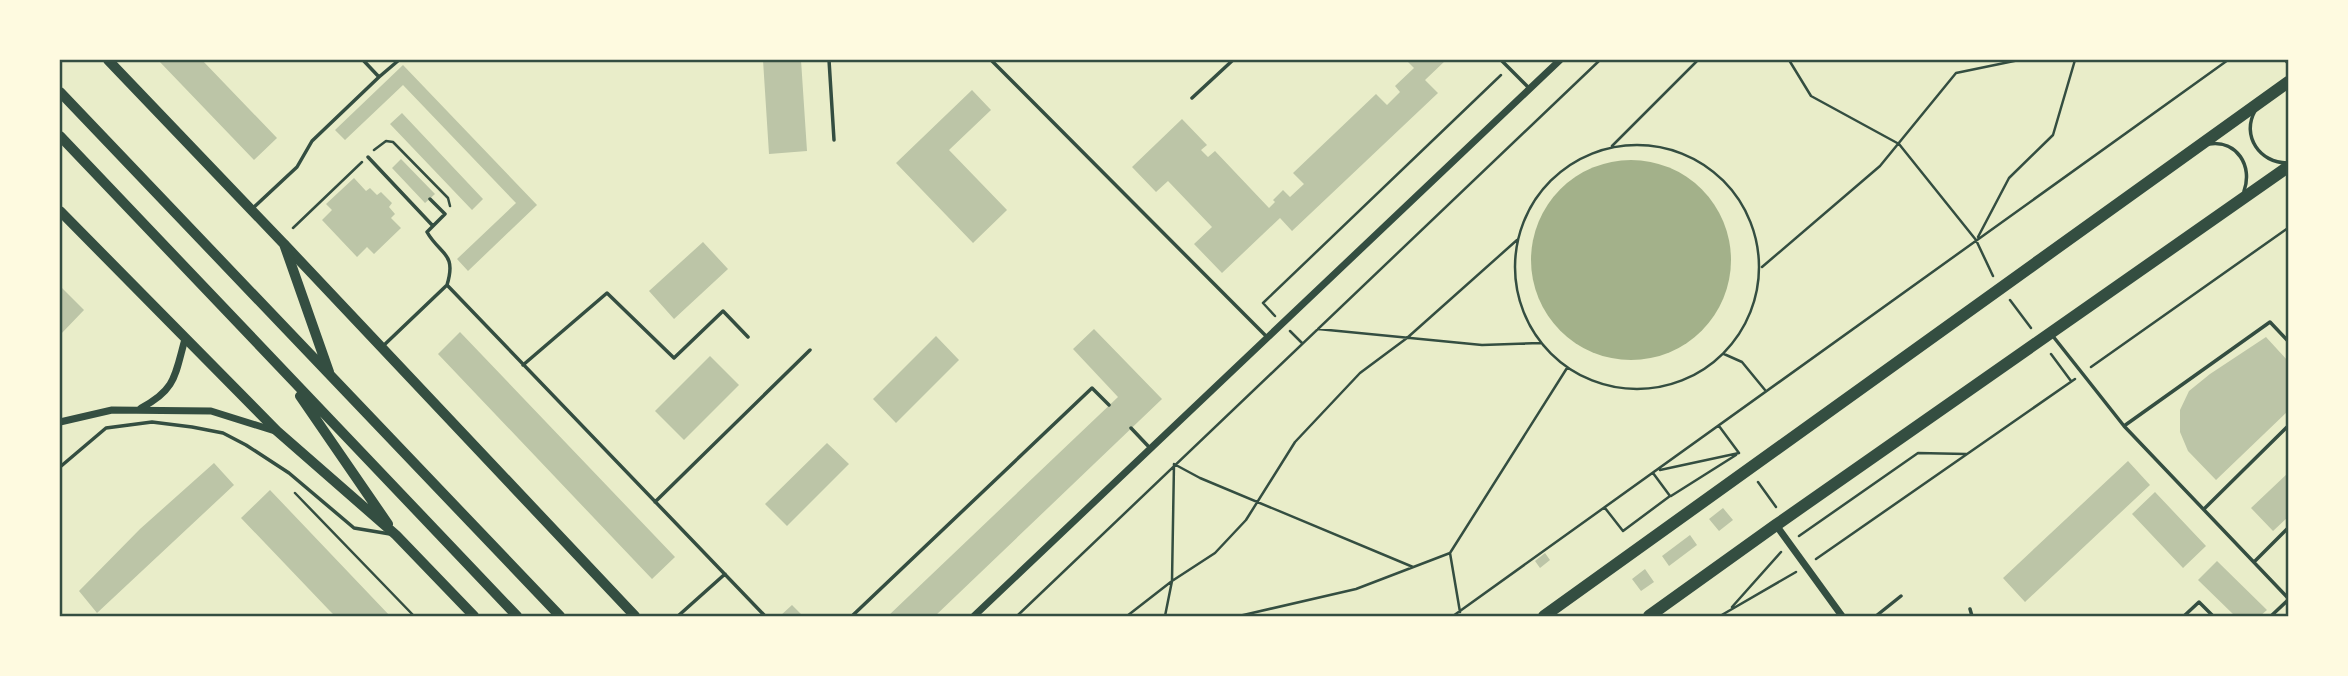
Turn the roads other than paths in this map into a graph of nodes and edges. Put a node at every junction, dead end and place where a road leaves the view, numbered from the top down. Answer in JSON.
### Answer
{"nodes":[{"id":1,"x":108,"y":60,"type":"edge"},
{"id":2,"x":363,"y":60,"type":"edge"},
{"id":3,"x":398,"y":60,"type":"edge"},
{"id":4,"x":829,"y":60,"type":"edge"},
{"id":5,"x":991,"y":60,"type":"edge"},
{"id":6,"x":1233,"y":60,"type":"edge"},
{"id":7,"x":1501,"y":60,"type":"edge"},
{"id":8,"x":1560,"y":60,"type":"edge"},
{"id":9,"x":380,"y":77,"type":"junction"},
{"id":10,"x":2288,"y":82,"type":"edge"},
{"id":11,"x":1530,"y":88,"type":"junction"},
{"id":12,"x":60,"y":92,"type":"edge"},
{"id":13,"x":1192,"y":98,"type":"dead end"},
{"id":14,"x":2260,"y":103,"type":"junction"},
{"id":15,"x":60,"y":136,"type":"edge"},
{"id":16,"x":834,"y":139,"type":"dead end"},
{"id":17,"x":2199,"y":147,"type":"junction"},
{"id":18,"x":368,"y":157,"type":"dead end"},
{"id":19,"x":2288,"y":165,"type":"edge"},
{"id":20,"x":430,"y":199,"type":"dead end"},
{"id":21,"x":2238,"y":202,"type":"junction"},
{"id":22,"x":60,"y":211,"type":"edge"},
{"id":23,"x":251,"y":211,"type":"junction"},
{"id":24,"x":433,"y":226,"type":"junction"},
{"id":25,"x":284,"y":244,"type":"junction"},
{"id":26,"x":447,"y":285,"type":"junction"},
{"id":27,"x":2050,"y":333,"type":"junction"},
{"id":28,"x":748,"y":337,"type":"dead end"},
{"id":29,"x":1268,"y":337,"type":"junction"},
{"id":30,"x":185,"y":340,"type":"junction"},
{"id":31,"x":2288,"y":341,"type":"edge"},
{"id":32,"x":381,"y":348,"type":"junction"},
{"id":33,"x":810,"y":350,"type":"dead end"},
{"id":34,"x":523,"y":365,"type":"junction"},
{"id":35,"x":282,"y":370,"type":"junction"},
{"id":36,"x":331,"y":378,"type":"junction"},
{"id":37,"x":1109,"y":405,"type":"dead end"},
{"id":38,"x":141,"y":409,"type":"junction"},
{"id":39,"x":60,"y":422,"type":"edge"},
{"id":40,"x":2124,"y":426,"type":"junction"},
{"id":41,"x":2288,"y":426,"type":"edge"},
{"id":42,"x":1131,"y":428,"type":"dead end"},
{"id":43,"x":277,"y":431,"type":"junction"},
{"id":44,"x":1151,"y":449,"type":"junction"},
{"id":45,"x":60,"y":467,"type":"edge"},
{"id":46,"x":655,"y":502,"type":"junction"},
{"id":47,"x":2204,"y":509,"type":"junction"},
{"id":48,"x":1776,"y":525,"type":"junction"},
{"id":49,"x":2288,"y":528,"type":"edge"},
{"id":50,"x":396,"y":535,"type":"junction"},
{"id":51,"x":2254,"y":562,"type":"junction"},
{"id":52,"x":725,"y":574,"type":"junction"},
{"id":53,"x":1901,"y":596,"type":"dead end"},
{"id":54,"x":2288,"y":599,"type":"edge"},
{"id":55,"x":1970,"y":609,"type":"dead end"},
{"id":56,"x":1838,"y":615,"type":"edge"},
{"id":57,"x":474,"y":617,"type":"edge"},
{"id":58,"x":517,"y":617,"type":"edge"},
{"id":59,"x":560,"y":617,"type":"edge"},
{"id":60,"x":635,"y":617,"type":"edge"},
{"id":61,"x":678,"y":617,"type":"edge"},
{"id":62,"x":765,"y":617,"type":"edge"},
{"id":63,"x":852,"y":617,"type":"edge"},
{"id":64,"x":974,"y":617,"type":"edge"},
{"id":65,"x":1544,"y":617,"type":"edge"},
{"id":66,"x":1649,"y":617,"type":"edge"},
{"id":67,"x":1876,"y":617,"type":"edge"},
{"id":68,"x":1972,"y":617,"type":"edge"},
{"id":69,"x":2184,"y":617,"type":"edge"},
{"id":70,"x":2213,"y":617,"type":"edge"},
{"id":71,"x":2271,"y":617,"type":"edge"}],
"edges":[{"from":1,"to":23,"type":"main road"},
{"from":2,"to":9,"type":"lane"},
{"from":3,"to":9,"type":"lane"},
{"from":4,"to":16,"type":"lane"},
{"from":5,"to":29,"type":"lane"},
{"from":6,"to":13,"type":"lane"},
{"from":7,"to":11,"type":"lane"},
{"from":8,"to":11,"type":"street"},
{"from":9,"to":23,"type":"lane"},
{"from":10,"to":14,"type":"main road"},
{"from":11,"to":29,"type":"street"},
{"from":12,"to":36,"type":"main road"},
{"from":14,"to":17,"type":"main road"},
{"from":14,"to":19,"type":"lane"},
{"from":15,"to":35,"type":"main road"},
{"from":17,"to":21,"type":"lane"},
{"from":17,"to":65,"type":"main road"},
{"from":18,"to":24,"type":"lane"},
{"from":19,"to":21,"type":"main road"},
{"from":20,"to":24,"type":"lane"},
{"from":21,"to":27,"type":"main road"},
{"from":22,"to":30,"type":"main road"},
{"from":23,"to":25,"type":"main road"},
{"from":24,"to":26,"type":"lane"},
{"from":25,"to":32,"type":"street"},
{"from":25,"to":36,"type":"main road"},
{"from":26,"to":32,"type":"lane"},
{"from":26,"to":34,"type":"lane"},
{"from":27,"to":40,"type":"lane"},
{"from":27,"to":48,"type":"main road"},
{"from":28,"to":34,"type":"lane"},
{"from":29,"to":44,"type":"street"},
{"from":30,"to":38,"type":"street"},
{"from":30,"to":43,"type":"main road"},
{"from":31,"to":40,"type":"lane"},
{"from":32,"to":60,"type":"street"},
{"from":33,"to":46,"type":"lane"},
{"from":34,"to":46,"type":"lane"},
{"from":35,"to":50,"type":"main road"},
{"from":35,"to":58,"type":"main road"},
{"from":36,"to":59,"type":"main road"},
{"from":37,"to":63,"type":"lane"},
{"from":38,"to":39,"type":"street"},
{"from":38,"to":43,"type":"street"},
{"from":40,"to":47,"type":"lane"},
{"from":41,"to":47,"type":"lane"},
{"from":42,"to":44,"type":"lane"},
{"from":43,"to":50,"type":"main road"},
{"from":44,"to":64,"type":"street"},
{"from":45,"to":50,"type":"lane"},
{"from":46,"to":52,"type":"lane"},
{"from":47,"to":51,"type":"lane"},
{"from":48,"to":56,"type":"street"},
{"from":48,"to":66,"type":"main road"},
{"from":49,"to":51,"type":"lane"},
{"from":50,"to":57,"type":"main road"},
{"from":51,"to":54,"type":"lane"},
{"from":52,"to":61,"type":"lane"},
{"from":52,"to":62,"type":"lane"},
{"from":53,"to":67,"type":"lane"},
{"from":54,"to":71,"type":"lane"},
{"from":55,"to":68,"type":"lane"},
{"from":69,"to":70,"type":"lane"}]}
